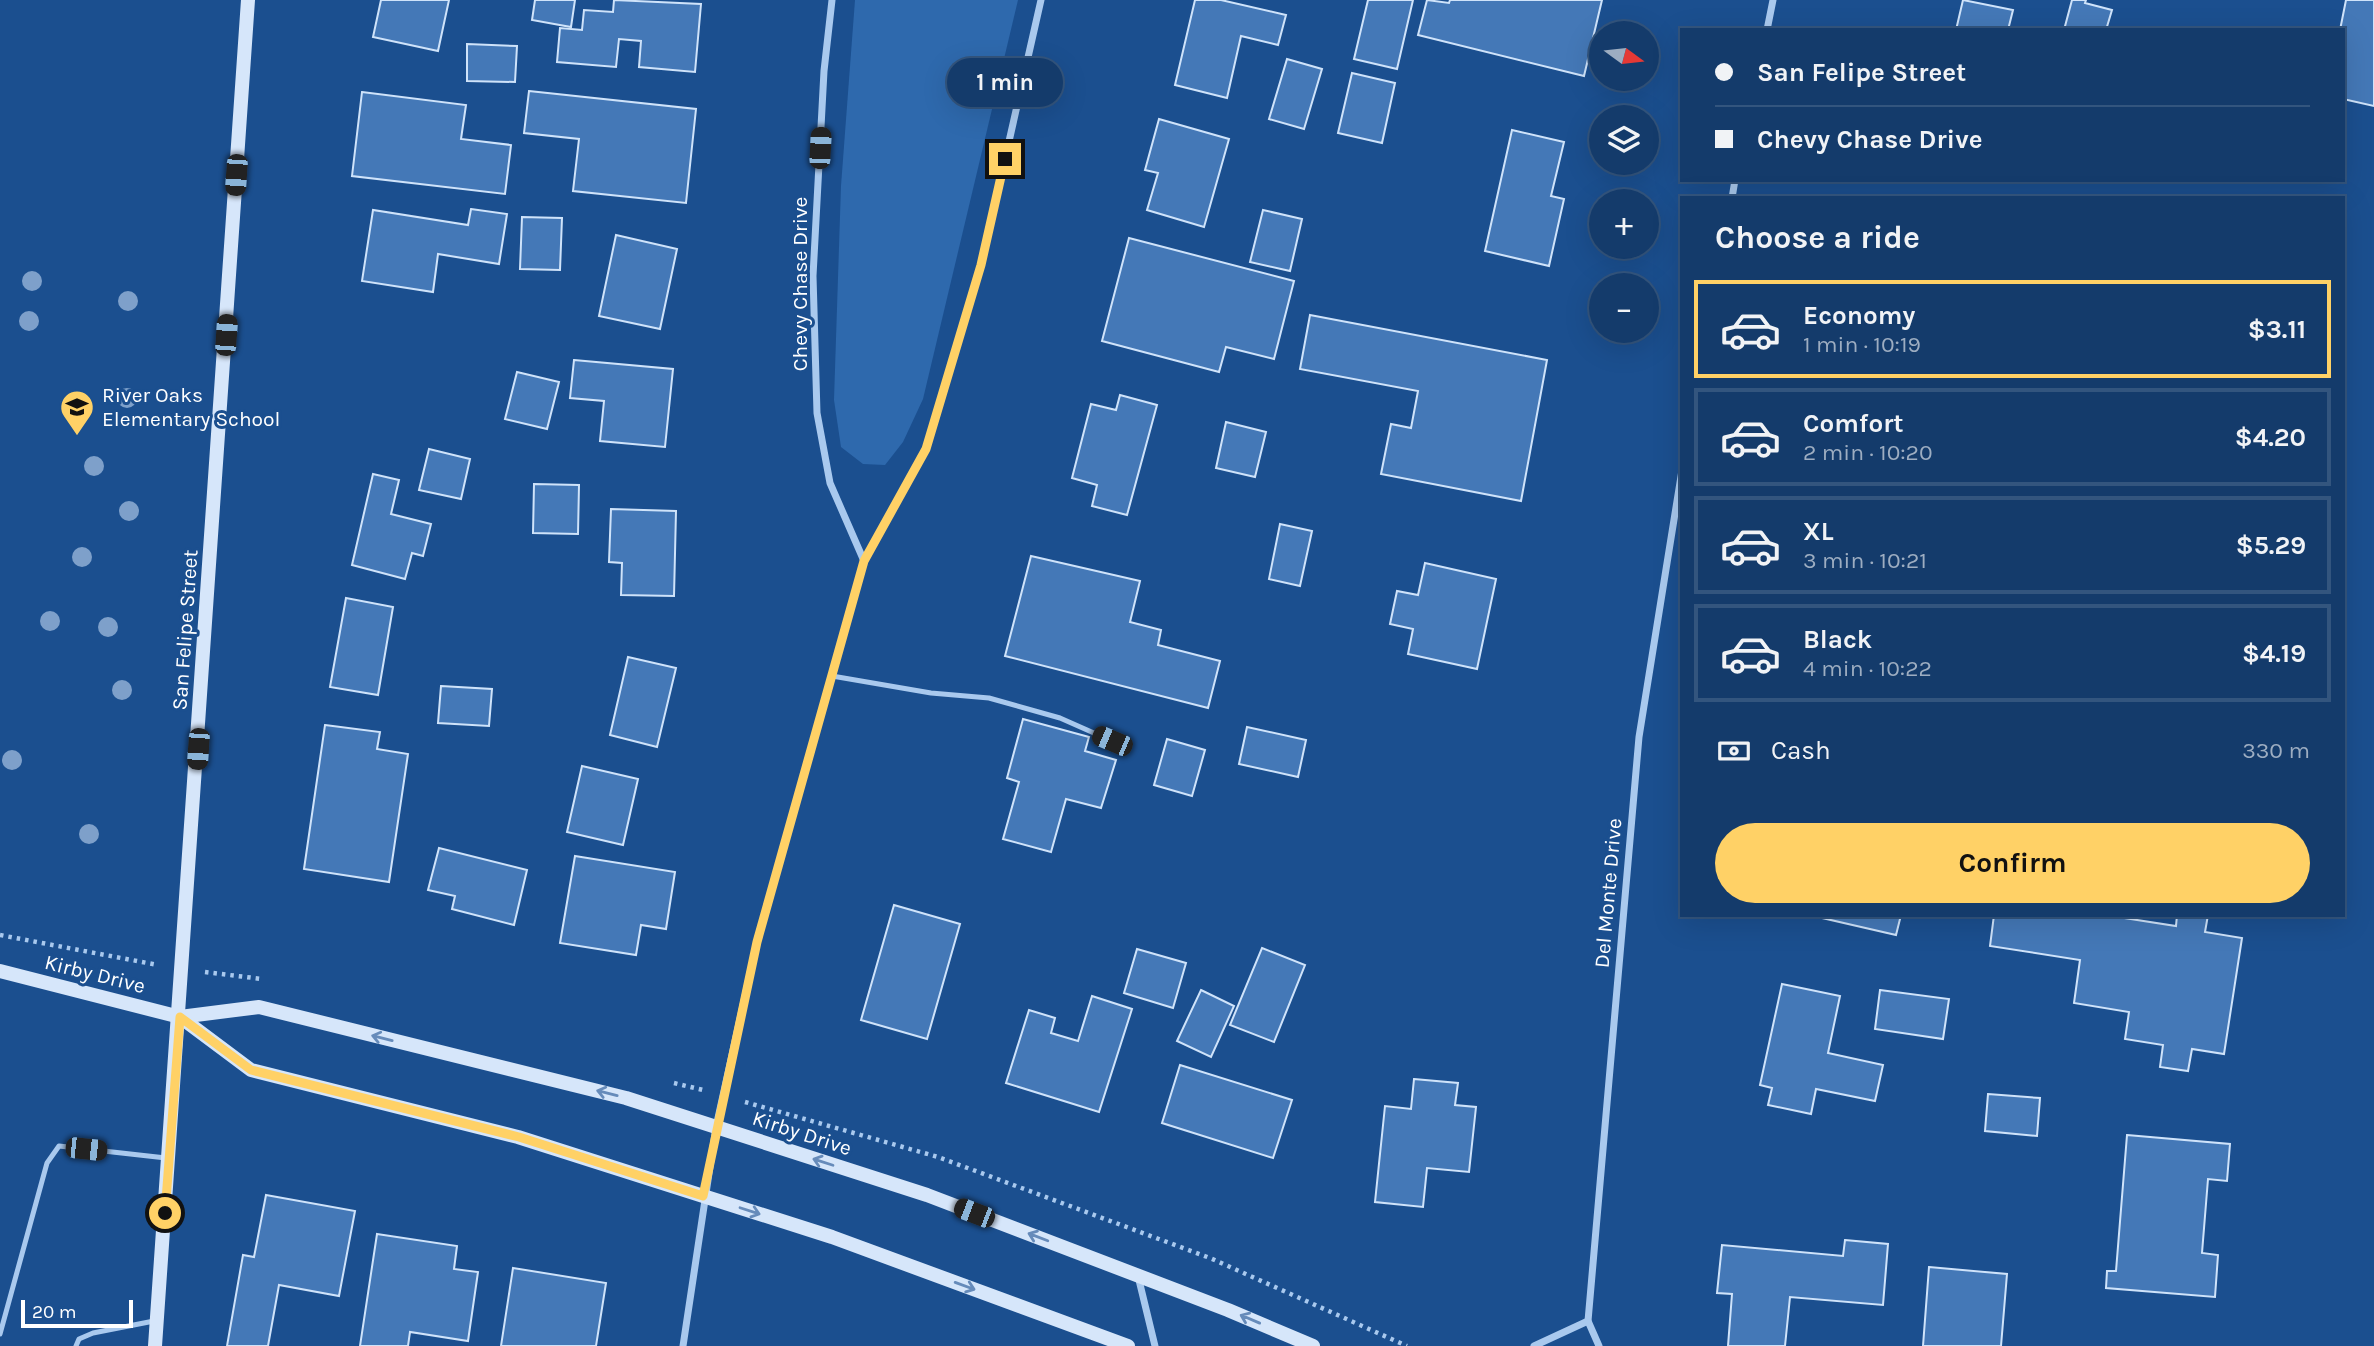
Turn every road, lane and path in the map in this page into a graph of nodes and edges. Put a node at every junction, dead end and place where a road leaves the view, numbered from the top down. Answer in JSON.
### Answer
{"nodes":[{"id":1,"x":248,"y":0,"type":"edge"},
{"id":2,"x":832,"y":0,"type":"edge"},
{"id":3,"x":1041,"y":0,"type":"edge"},
{"id":4,"x":1773,"y":0,"type":"edge"},
{"id":5,"x":1766,"y":28,"type":"edge"},
{"id":6,"x":1680,"y":482,"type":"edge"},
{"id":7,"x":864,"y":561,"type":"junction"},
{"id":8,"x":832,"y":676,"type":"junction"},
{"id":9,"x":1112,"y":741,"type":"dead end"},
{"id":10,"x":0,"y":971,"type":"edge"},
{"id":11,"x":180,"y":1017,"type":"junction"},
{"id":12,"x":716,"y":1127,"type":"junction"},
{"id":13,"x":169,"y":1158,"type":"junction"},
{"id":14,"x":703,"y":1196,"type":"junction"},
{"id":15,"x":1138,"y":1275,"type":"junction"},
{"id":16,"x":157,"y":1321,"type":"junction"},
{"id":17,"x":1588,"y":1321,"type":"junction"},
{"id":18,"x":0,"y":1334,"type":"edge"},
{"id":19,"x":76,"y":1346,"type":"edge"},
{"id":20,"x":155,"y":1346,"type":"edge"},
{"id":21,"x":683,"y":1346,"type":"edge"},
{"id":22,"x":1128,"y":1346,"type":"edge"},
{"id":23,"x":1155,"y":1346,"type":"edge"},
{"id":24,"x":1313,"y":1346,"type":"edge"},
{"id":25,"x":1534,"y":1346,"type":"edge"},
{"id":26,"x":1599,"y":1346,"type":"edge"}],
"edges":[{"from":1,"to":11,"type":"main road","name":"San Felipe Street"},
{"from":2,"to":7,"type":"street","name":"Chevy Chase Drive"},
{"from":3,"to":7,"type":"street"},
{"from":4,"to":5,"type":"street"},
{"from":6,"to":17,"type":"street","name":"Del Monte Drive"},
{"from":7,"to":8,"type":"street"},
{"from":8,"to":9,"type":"lane"},
{"from":8,"to":12,"type":"street"},
{"from":10,"to":11,"type":"main road","name":"Kirby Drive"},
{"from":12,"to":11,"type":"main road","name":"Kirby Drive","one_way":true},
{"from":11,"to":13,"type":"main road","name":"San Felipe Street"},
{"from":11,"to":14,"type":"main road","name":"Kirby Drive"},
{"from":12,"to":14,"type":"street"},
{"from":15,"to":12,"type":"main road","name":"Kirby Drive","one_way":true},
{"from":13,"to":16,"type":"main road","name":"San Felipe Street"},
{"from":13,"to":18,"type":"lane"},
{"from":14,"to":21,"type":"street"},
{"from":14,"to":22,"type":"main road","name":"Kirby Drive","one_way":true},
{"from":15,"to":23,"type":"street"},
{"from":24,"to":15,"type":"main road","name":"Kirby Drive","one_way":true},
{"from":16,"to":19,"type":"lane"},
{"from":16,"to":20,"type":"main road","name":"San Felipe Street"},
{"from":17,"to":25,"type":"street"},
{"from":17,"to":26,"type":"street","name":"Del Monte Drive"}]}
